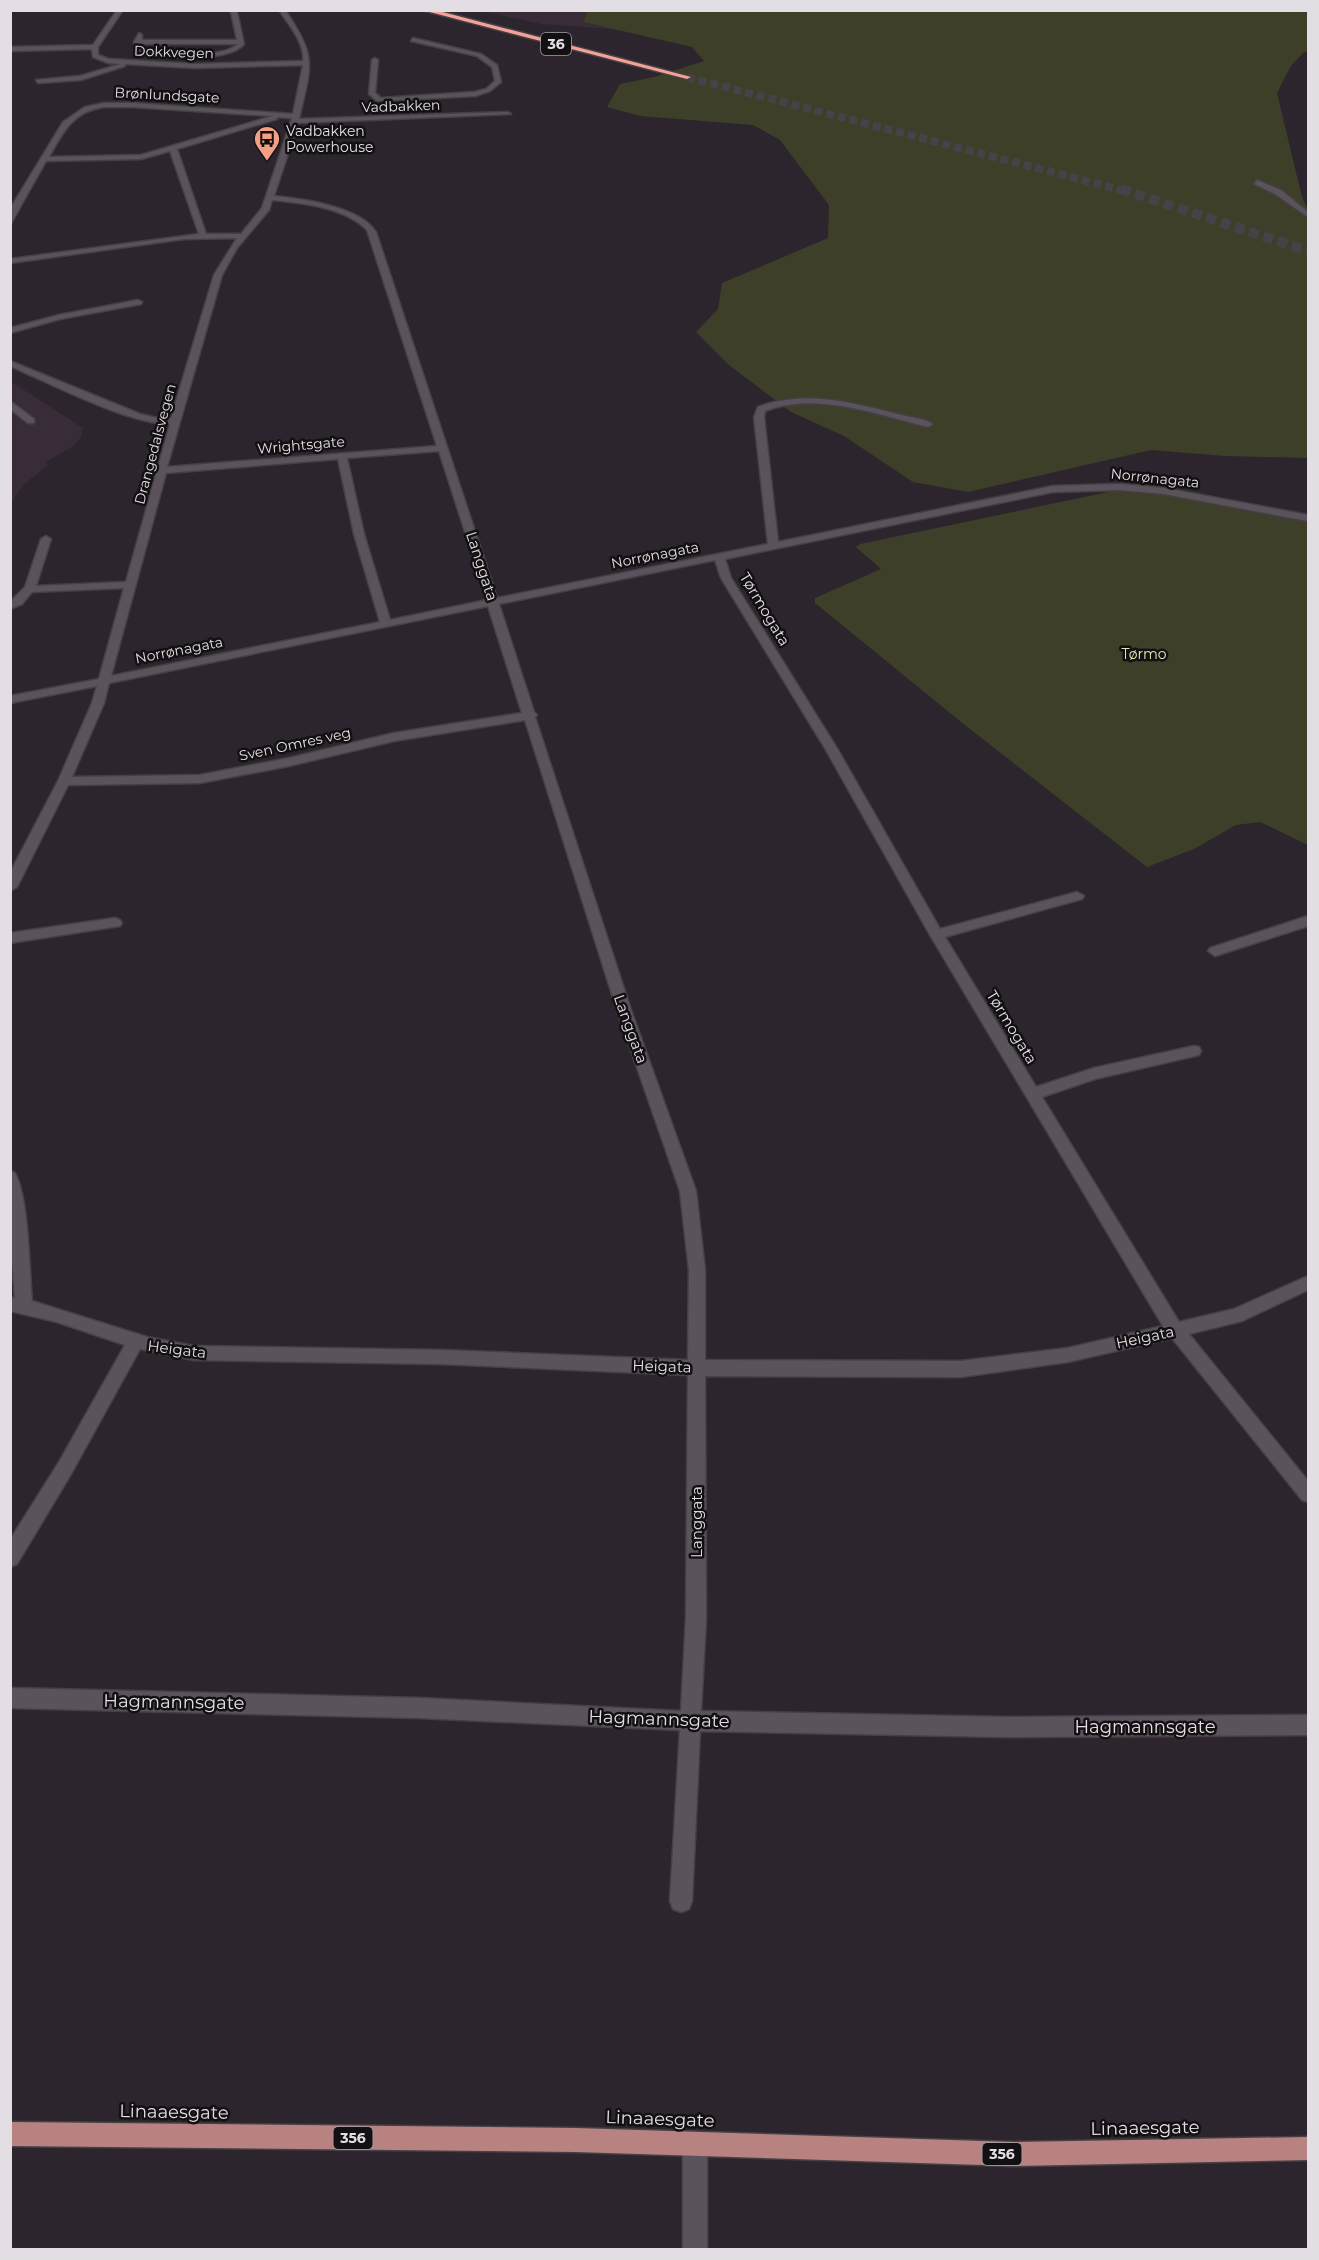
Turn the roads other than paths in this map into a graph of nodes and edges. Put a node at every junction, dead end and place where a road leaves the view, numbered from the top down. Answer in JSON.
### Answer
{"nodes":[{"id":1,"x":120,"y":10,"type":"edge"},
{"id":2,"x":425,"y":10,"type":"edge"},
{"id":3,"x":234,"y":12,"type":"edge"},
{"id":4,"x":285,"y":12,"type":"edge"},
{"id":5,"x":413,"y":40,"type":"dead end"},
{"id":6,"x":240,"y":42,"type":"junction"},
{"id":7,"x":95,"y":47,"type":"junction"},
{"id":8,"x":10,"y":49,"type":"edge"},
{"id":9,"x":224,"y":53,"type":"junction"},
{"id":10,"x":375,"y":60,"type":"dead end"},
{"id":11,"x":129,"y":63,"type":"junction"},
{"id":12,"x":307,"y":63,"type":"junction"},
{"id":13,"x":227,"y":66,"type":"junction"},
{"id":14,"x":687,"y":76,"type":"tunnel mouth"},
{"id":15,"x":73,"y":79,"type":"junction"},
{"id":16,"x":38,"y":81,"type":"dead end"},
{"id":17,"x":67,"y":87,"type":"dead end"},
{"id":18,"x":423,"y":98,"type":"junction"},
{"id":19,"x":508,"y":114,"type":"dead end"},
{"id":20,"x":277,"y":117,"type":"junction"},
{"id":21,"x":423,"y":118,"type":"junction"},
{"id":22,"x":296,"y":119,"type":"junction"},
{"id":23,"x":173,"y":149,"type":"junction"},
{"id":24,"x":45,"y":159,"type":"junction"},
{"id":25,"x":1257,"y":182,"type":"dead end"},
{"id":26,"x":271,"y":198,"type":"junction"},
{"id":27,"x":266,"y":208,"type":"junction"},
{"id":28,"x":334,"y":212,"type":"junction"},
{"id":29,"x":1308,"y":215,"type":"edge"},
{"id":30,"x":10,"y":224,"type":"edge"},
{"id":31,"x":203,"y":236,"type":"junction"},
{"id":32,"x":243,"y":236,"type":"junction"},
{"id":33,"x":10,"y":261,"type":"edge"},
{"id":34,"x":138,"y":302,"type":"dead end"},
{"id":35,"x":10,"y":331,"type":"edge"},
{"id":36,"x":10,"y":363,"type":"edge"},
{"id":37,"x":10,"y":404,"type":"edge"},
{"id":38,"x":31,"y":421,"type":"dead end"},
{"id":39,"x":175,"y":421,"type":"junction"},
{"id":40,"x":928,"y":424,"type":"dead end"},
{"id":41,"x":442,"y":448,"type":"junction"},
{"id":42,"x":342,"y":456,"type":"junction"},
{"id":43,"x":162,"y":470,"type":"junction"},
{"id":44,"x":1308,"y":518,"type":"edge"},
{"id":45,"x":46,"y":539,"type":"dead end"},
{"id":46,"x":773,"y":544,"type":"junction"},
{"id":47,"x":719,"y":557,"type":"junction"},
{"id":48,"x":130,"y":585,"type":"junction"},
{"id":49,"x":29,"y":589,"type":"junction"},
{"id":50,"x":494,"y":602,"type":"junction"},
{"id":51,"x":10,"y":606,"type":"edge"},
{"id":52,"x":386,"y":624,"type":"junction"},
{"id":53,"x":105,"y":680,"type":"junction"},
{"id":54,"x":10,"y":700,"type":"edge"},
{"id":55,"x":531,"y":715,"type":"junction"},
{"id":56,"x":64,"y":781,"type":"junction"},
{"id":57,"x":10,"y":887,"type":"edge"},
{"id":58,"x":1077,"y":896,"type":"dead end"},
{"id":59,"x":1308,"y":921,"type":"edge"},
{"id":60,"x":115,"y":922,"type":"dead end"},
{"id":61,"x":937,"y":935,"type":"junction"},
{"id":62,"x":10,"y":938,"type":"edge"},
{"id":63,"x":1215,"y":951,"type":"dead end"},
{"id":64,"x":1194,"y":1051,"type":"dead end"},
{"id":65,"x":1033,"y":1094,"type":"junction"},
{"id":66,"x":10,"y":1177,"type":"edge"},
{"id":67,"x":1308,"y":1283,"type":"edge"},
{"id":68,"x":17,"y":1305,"type":"edge"},
{"id":69,"x":1175,"y":1330,"type":"junction"},
{"id":70,"x":135,"y":1342,"type":"junction"},
{"id":71,"x":695,"y":1368,"type":"junction"},
{"id":72,"x":1308,"y":1494,"type":"edge"},
{"id":73,"x":10,"y":1558,"type":"edge"},
{"id":74,"x":10,"y":1698,"type":"edge"},
{"id":75,"x":692,"y":1721,"type":"junction"},
{"id":76,"x":1308,"y":1725,"type":"edge"},
{"id":77,"x":681,"y":1901,"type":"dead end"},
{"id":78,"x":10,"y":2134,"type":"edge"},
{"id":79,"x":695,"y":2145,"type":"junction"},
{"id":80,"x":1308,"y":2149,"type":"edge"},
{"id":81,"x":695,"y":2250,"type":"edge"}],
"edges":[{"from":1,"to":7,"type":"street"},
{"from":2,"to":14,"type":"highway","number":"36"},
{"from":3,"to":6,"type":"street"},
{"from":4,"to":12,"type":"street","name":"Drangedalsvegen"},
{"from":5,"to":18,"type":"street"},
{"from":6,"to":9,"type":"street"},
{"from":6,"to":9,"type":"street"},
{"from":7,"to":8,"type":"street"},
{"from":7,"to":11,"type":"street","name":"Dokkvegen"},
{"from":9,"to":13,"type":"street"},
{"from":10,"to":18,"type":"street"},
{"from":11,"to":13,"type":"street","name":"Dokkvegen"},
{"from":11,"to":15,"type":"street"},
{"from":12,"to":13,"type":"street","name":"Dokkvegen"},
{"from":12,"to":22,"type":"street","name":"Drangedalsvegen"},
{"from":15,"to":16,"type":"street"},
{"from":15,"to":17,"type":"street"},
{"from":18,"to":21,"type":"street"},
{"from":19,"to":21,"type":"street","name":"Vadbakken"},
{"from":20,"to":22,"type":"street","name":"Brønlundsgate"},
{"from":20,"to":23,"type":"street","name":"Brønlundsgate"},
{"from":20,"to":24,"type":"street","name":"Brønlundsgate"},
{"from":21,"to":22,"type":"street","name":"Vadbakken"},
{"from":22,"to":26,"type":"street","name":"Drangedalsvegen"},
{"from":23,"to":24,"type":"street","name":"Brønlundsgate"},
{"from":23,"to":31,"type":"street"},
{"from":24,"to":30,"type":"street","name":"Brønlundsgate"},
{"from":25,"to":29,"type":"street"},
{"from":26,"to":27,"type":"street","name":"Drangedalsvegen"},
{"from":26,"to":28,"type":"street","name":"Langgata"},
{"from":27,"to":28,"type":"street","name":"Langgata"},
{"from":27,"to":32,"type":"street","name":"Drangedalsvegen"},
{"from":28,"to":41,"type":"street","name":"Langgata"},
{"from":31,"to":32,"type":"street"},
{"from":31,"to":33,"type":"street"},
{"from":32,"to":39,"type":"street","name":"Drangedalsvegen"},
{"from":34,"to":35,"type":"street"},
{"from":36,"to":39,"type":"street"},
{"from":37,"to":38,"type":"street"},
{"from":39,"to":43,"type":"street","name":"Drangedalsvegen"},
{"from":40,"to":46,"type":"street"},
{"from":41,"to":42,"type":"street","name":"Wrightsgate"},
{"from":41,"to":50,"type":"street","name":"Langgata"},
{"from":42,"to":43,"type":"street","name":"Wrightsgate"},
{"from":42,"to":52,"type":"street"},
{"from":43,"to":48,"type":"street","name":"Drangedalsvegen"},
{"from":44,"to":46,"type":"street","name":"Norrønagata"},
{"from":45,"to":49,"type":"street"},
{"from":46,"to":47,"type":"street","name":"Norrønagata"},
{"from":47,"to":50,"type":"street","name":"Norrønagata"},
{"from":47,"to":61,"type":"street","name":"Tørmogata"},
{"from":48,"to":49,"type":"street"},
{"from":48,"to":53,"type":"street","name":"Drangedalsvegen"},
{"from":49,"to":51,"type":"street"},
{"from":50,"to":52,"type":"street","name":"Norrønagata"},
{"from":50,"to":55,"type":"street","name":"Langgata"},
{"from":52,"to":53,"type":"street","name":"Norrønagata"},
{"from":53,"to":54,"type":"street","name":"Norrønagata"},
{"from":53,"to":56,"type":"street","name":"Drangedalsvegen"},
{"from":55,"to":56,"type":"street","name":"Sven Omres veg"},
{"from":55,"to":71,"type":"street","name":"Langgata"},
{"from":56,"to":57,"type":"street","name":"Drangedalsvegen"},
{"from":58,"to":61,"type":"street"},
{"from":59,"to":63,"type":"street"},
{"from":60,"to":62,"type":"street"},
{"from":61,"to":65,"type":"street","name":"Tørmogata"},
{"from":64,"to":65,"type":"street"},
{"from":65,"to":69,"type":"street","name":"Tørmogata"},
{"from":66,"to":68,"type":"street"},
{"from":67,"to":69,"type":"street","name":"Heigata"},
{"from":68,"to":70,"type":"street","name":"Heigata"},
{"from":69,"to":71,"type":"street","name":"Heigata"},
{"from":69,"to":72,"type":"street","name":"Tørmogata"},
{"from":70,"to":71,"type":"street","name":"Heigata"},
{"from":70,"to":73,"type":"street"},
{"from":71,"to":75,"type":"street","name":"Langgata"},
{"from":74,"to":75,"type":"street","name":"Hagmannsgate"},
{"from":75,"to":76,"type":"street","name":"Hagmannsgate"},
{"from":75,"to":77,"type":"street","name":"Langgata"},
{"from":78,"to":79,"type":"main road","name":"Linaaesgate","number":"356"},
{"from":79,"to":80,"type":"main road","name":"Linaaesgate","number":"356"},
{"from":79,"to":81,"type":"street"}]}
